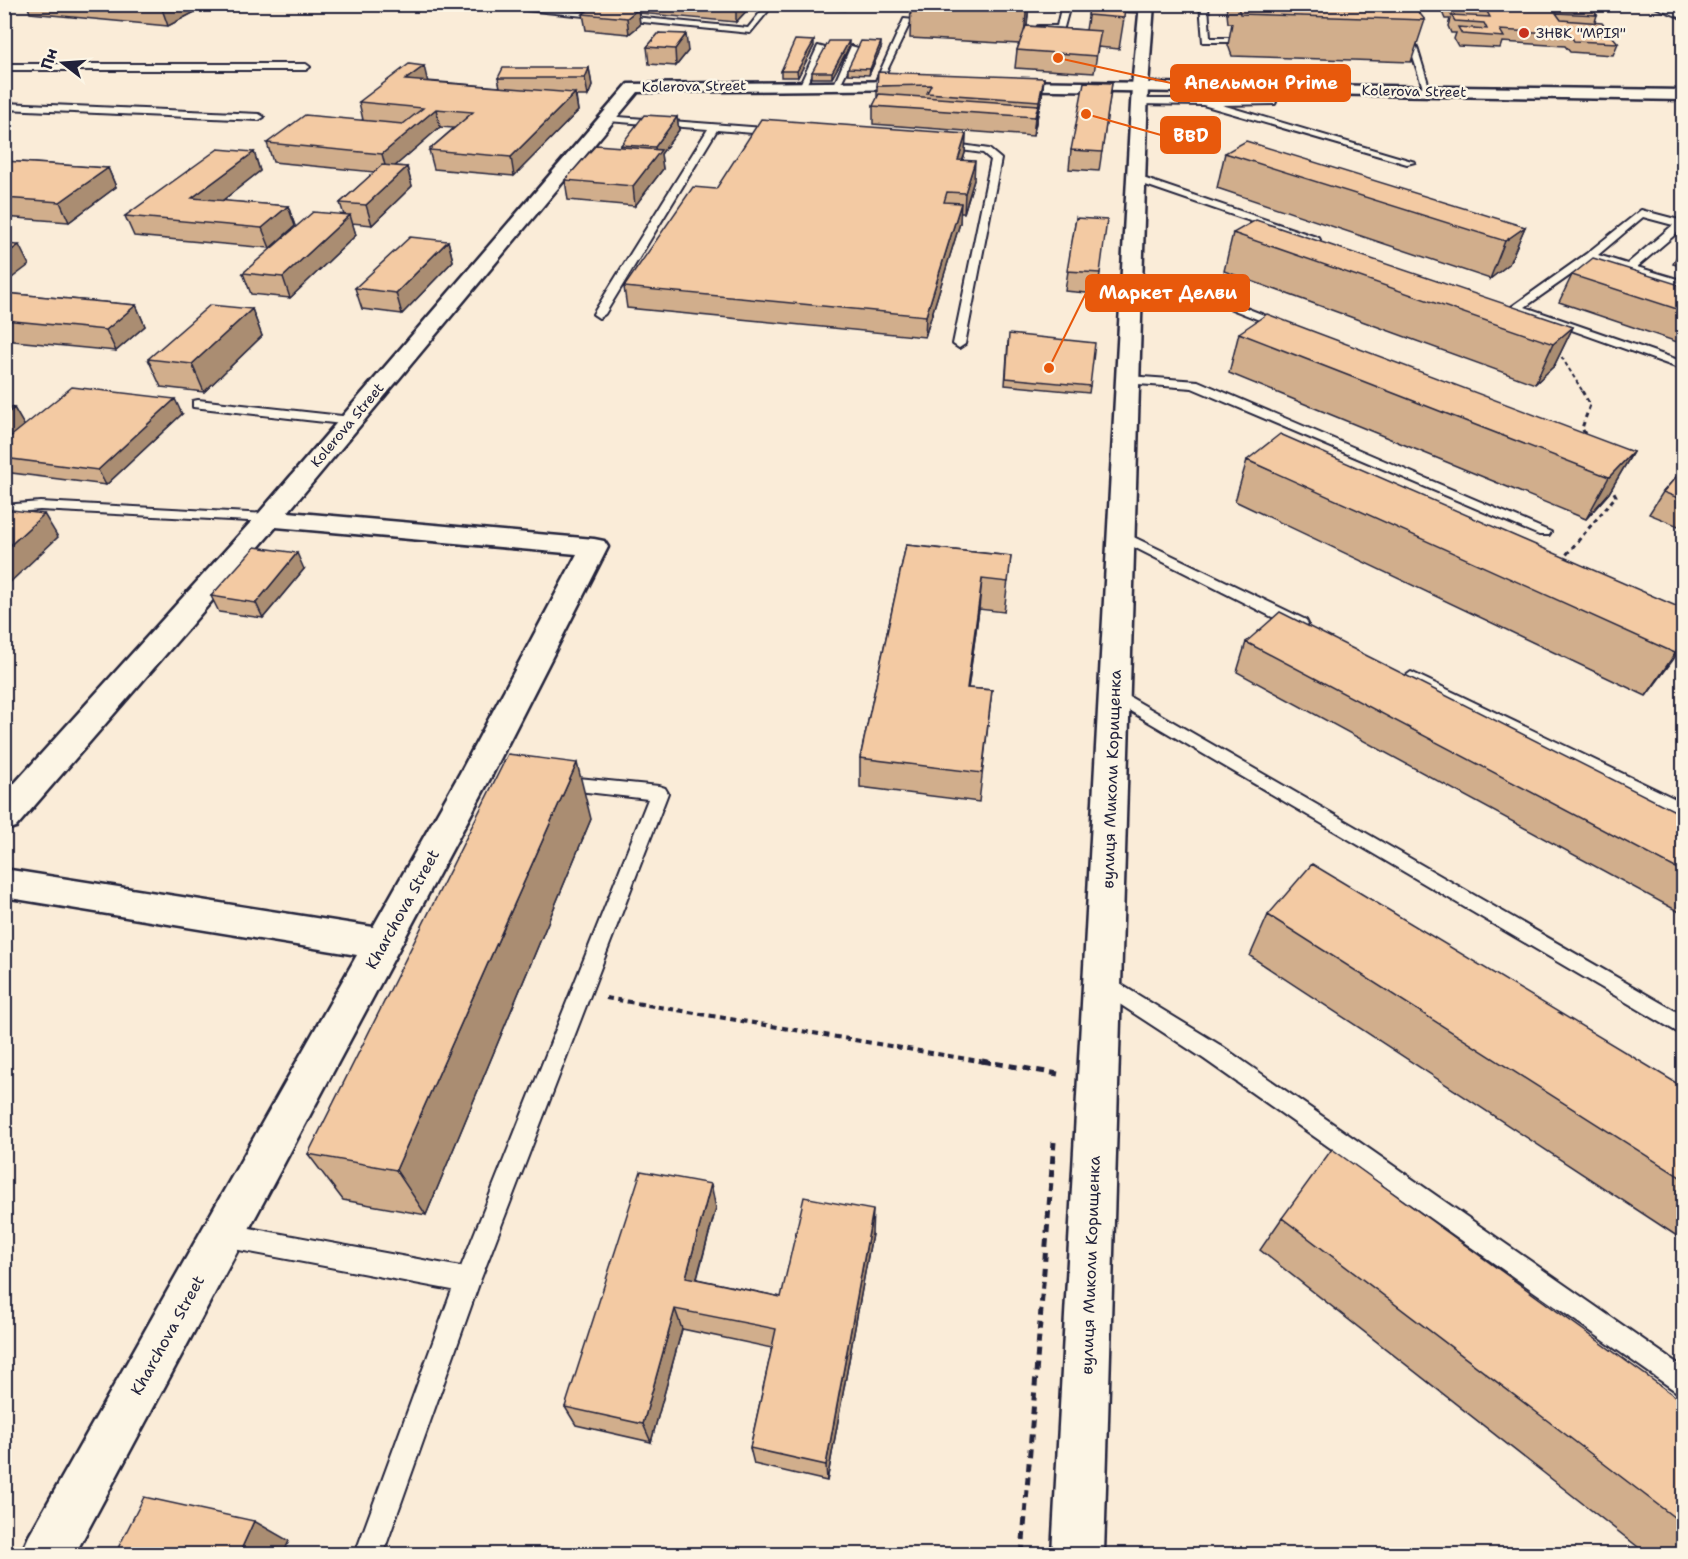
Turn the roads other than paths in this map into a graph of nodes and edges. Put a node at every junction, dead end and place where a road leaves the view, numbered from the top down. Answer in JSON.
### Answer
{"nodes":[{"id":1,"x":470,"y":4,"type":"edge"},
{"id":2,"x":771,"y":4,"type":"edge"},
{"id":3,"x":1204,"y":4,"type":"edge"},
{"id":4,"x":1651,"y":4,"type":"edge"},
{"id":5,"x":1066,"y":6,"type":"edge"},
{"id":6,"x":1147,"y":7,"type":"edge"},
{"id":7,"x":1683,"y":17,"type":"edge"},
{"id":8,"x":936,"y":22,"type":"dead end"},
{"id":9,"x":1026,"y":27,"type":"edge"},
{"id":10,"x":1264,"y":41,"type":"edge"},
{"id":11,"x":1390,"y":45,"type":"edge"},
{"id":12,"x":820,"y":48,"type":"dead end"},
{"id":13,"x":854,"y":48,"type":"dead end"},
{"id":14,"x":4,"y":67,"type":"edge"},
{"id":15,"x":306,"y":67,"type":"dead end"},
{"id":16,"x":802,"y":85,"type":"junction"},
{"id":17,"x":836,"y":85,"type":"junction"},
{"id":18,"x":876,"y":85,"type":"junction"},
{"id":19,"x":936,"y":86,"type":"edge"},
{"id":20,"x":984,"y":86,"type":"edge"},
{"id":21,"x":1428,"y":91,"type":"junction"},
{"id":22,"x":1139,"y":94,"type":"junction"},
{"id":23,"x":1683,"y":94,"type":"edge"},
{"id":24,"x":1203,"y":102,"type":"junction"},
{"id":25,"x":1272,"y":102,"type":"dead end"},
{"id":26,"x":4,"y":106,"type":"edge"},
{"id":27,"x":259,"y":117,"type":"dead end"},
{"id":28,"x":608,"y":118,"type":"junction"},
{"id":29,"x":714,"y":128,"type":"junction"},
{"id":30,"x":783,"y":133,"type":"edge"},
{"id":31,"x":933,"y":144,"type":"edge"},
{"id":32,"x":1410,"y":162,"type":"dead end"},
{"id":33,"x":1137,"y":179,"type":"junction"},
{"id":34,"x":1682,"y":222,"type":"edge"},
{"id":35,"x":1326,"y":244,"type":"edge"},
{"id":36,"x":1590,"y":256,"type":"junction"},
{"id":37,"x":1629,"y":268,"type":"junction"},
{"id":38,"x":1683,"y":285,"type":"edge"},
{"id":39,"x":1132,"y":291,"type":"junction"},
{"id":40,"x":599,"y":314,"type":"dead end"},
{"id":41,"x":1296,"y":330,"type":"edge"},
{"id":42,"x":959,"y":344,"type":"dead end"},
{"id":43,"x":1683,"y":366,"type":"edge"},
{"id":44,"x":1128,"y":380,"type":"junction"},
{"id":45,"x":198,"y":404,"type":"dead end"},
{"id":46,"x":351,"y":421,"type":"junction"},
{"id":47,"x":4,"y":509,"type":"edge"},
{"id":48,"x":269,"y":518,"type":"junction"},
{"id":49,"x":1544,"y":532,"type":"dead end"},
{"id":50,"x":1121,"y":536,"type":"junction"},
{"id":51,"x":1312,"y":630,"type":"edge"},
{"id":52,"x":1397,"y":672,"type":"edge"},
{"id":53,"x":1114,"y":694,"type":"junction"},
{"id":54,"x":544,"y":782,"type":"edge"},
{"id":55,"x":1683,"y":811,"type":"edge"},
{"id":56,"x":4,"y":818,"type":"edge"},
{"id":57,"x":4,"y":884,"type":"edge"},
{"id":58,"x":383,"y":944,"type":"junction"},
{"id":59,"x":1102,"y":982,"type":"junction"},
{"id":60,"x":1683,"y":1027,"type":"edge"},
{"id":61,"x":223,"y":1234,"type":"junction"},
{"id":62,"x":468,"y":1281,"type":"junction"},
{"id":63,"x":1683,"y":1384,"type":"edge"},
{"id":64,"x":47,"y":1554,"type":"edge"},
{"id":65,"x":369,"y":1554,"type":"edge"},
{"id":66,"x":1078,"y":1554,"type":"edge"}],
"edges":[{"from":1,"to":2,"type":"lane"},
{"from":3,"to":10,"type":"lane"},
{"from":4,"to":7,"type":"lane"},
{"from":5,"to":6,"type":"lane"},
{"from":5,"to":9,"type":"lane"},
{"from":6,"to":22,"type":"street","name":"вулиця Миколи Корищенка"},
{"from":8,"to":18,"type":"lane"},
{"from":11,"to":21,"type":"lane"},
{"from":12,"to":16,"type":"lane"},
{"from":13,"to":17,"type":"lane"},
{"from":14,"to":15,"type":"lane"},
{"from":16,"to":17,"type":"street","name":"Kolerova Street"},
{"from":16,"to":28,"type":"street","name":"Kolerova Street"},
{"from":17,"to":18,"type":"street","name":"Kolerova Street"},
{"from":18,"to":19,"type":"street","name":"Kolerova Street"},
{"from":20,"to":22,"type":"street","name":"Kolerova Street"},
{"from":21,"to":22,"type":"street","name":"Kolerova Street"},
{"from":21,"to":23,"type":"street","name":"Kolerova Street"},
{"from":22,"to":24,"type":"lane"},
{"from":22,"to":33,"type":"street","name":"вулиця Миколи Корищенка"},
{"from":24,"to":25,"type":"lane"},
{"from":24,"to":32,"type":"lane"},
{"from":26,"to":27,"type":"lane"},
{"from":28,"to":29,"type":"lane"},
{"from":28,"to":46,"type":"street","name":"Kolerova Street"},
{"from":29,"to":30,"type":"lane"},
{"from":29,"to":40,"type":"lane"},
{"from":31,"to":42,"type":"lane"},
{"from":33,"to":35,"type":"lane"},
{"from":33,"to":39,"type":"street","name":"вулиця Миколи Корищенка"},
{"from":34,"to":36,"type":"lane"},
{"from":34,"to":37,"type":"lane"},
{"from":36,"to":37,"type":"lane"},
{"from":36,"to":43,"type":"lane"},
{"from":37,"to":38,"type":"lane"},
{"from":39,"to":41,"type":"lane"},
{"from":39,"to":44,"type":"street","name":"вулиця Миколи Корищенка"},
{"from":44,"to":49,"type":"lane"},
{"from":44,"to":50,"type":"street","name":"вулиця Миколи Корищенка"},
{"from":45,"to":46,"type":"lane"},
{"from":46,"to":48,"type":"street","name":"Kolerova Street"},
{"from":47,"to":48,"type":"lane"},
{"from":48,"to":56,"type":"street","name":"Kolerova Street"},
{"from":48,"to":58,"type":"street","name":"Kharchova Street"},
{"from":50,"to":51,"type":"lane"},
{"from":50,"to":53,"type":"street","name":"вулиця Миколи Корищенка"},
{"from":52,"to":55,"type":"lane"},
{"from":53,"to":59,"type":"street","name":"вулиця Миколи Корищенка"},
{"from":53,"to":60,"type":"lane"},
{"from":54,"to":62,"type":"lane"},
{"from":57,"to":58,"type":"street"},
{"from":58,"to":61,"type":"street","name":"Kharchova Street"},
{"from":59,"to":63,"type":"lane"},
{"from":59,"to":66,"type":"street","name":"вулиця Миколи Корищенка"},
{"from":61,"to":62,"type":"lane"},
{"from":61,"to":64,"type":"street","name":"Kharchova Street"},
{"from":62,"to":65,"type":"lane"}]}
